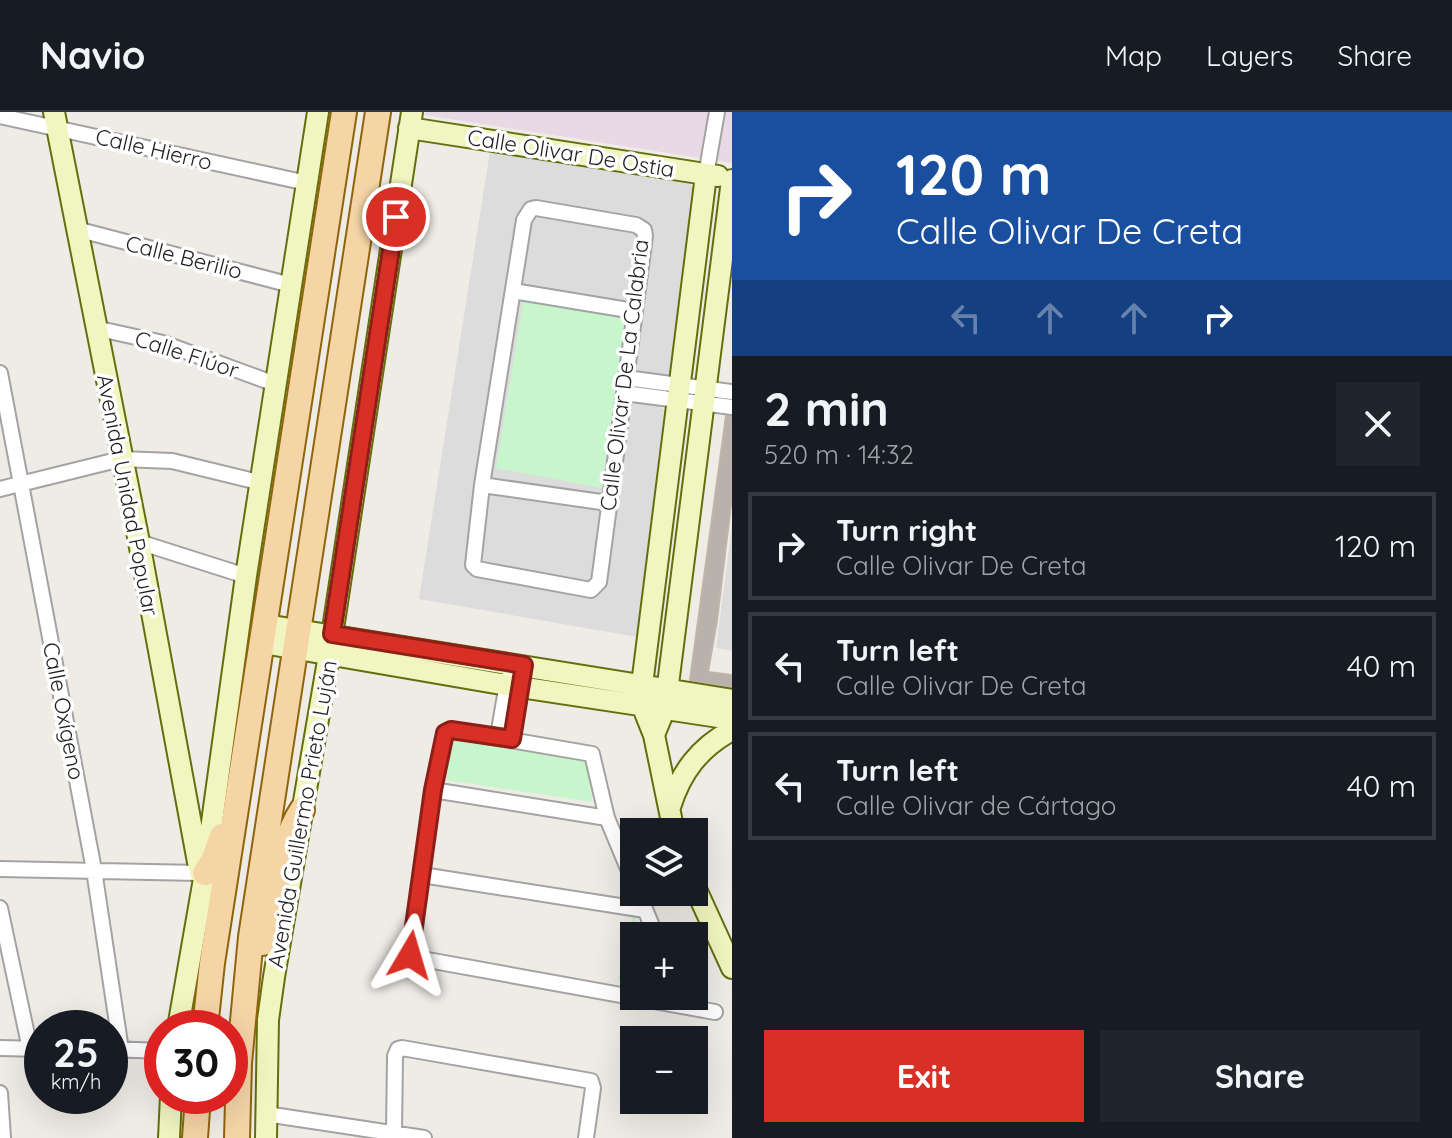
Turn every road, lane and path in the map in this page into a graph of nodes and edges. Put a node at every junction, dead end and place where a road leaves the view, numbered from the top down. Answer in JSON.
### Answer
{"nodes":[{"id":1,"x":318,"y":112,"type":"edge"},
{"id":2,"x":328,"y":112,"type":"edge"},
{"id":3,"x":344,"y":112,"type":"edge"},
{"id":4,"x":378,"y":112,"type":"edge"},
{"id":5,"x":717,"y":112,"type":"edge"},
{"id":6,"x":0,"y":116,"type":"edge"},
{"id":7,"x":55,"y":119,"type":"edge"},
{"id":8,"x":410,"y":120,"type":"edge"},
{"id":9,"x":706,"y":175,"type":"junction"},
{"id":10,"x":732,"y":179,"type":"edge"},
{"id":11,"x":307,"y":183,"type":"junction"},
{"id":12,"x":329,"y":218,"type":"junction"},
{"id":13,"x":76,"y":229,"type":"junction"},
{"id":14,"x":291,"y":285,"type":"junction"},
{"id":15,"x":513,"y":291,"type":"junction"},
{"id":16,"x":634,"y":311,"type":"junction"},
{"id":17,"x":95,"y":328,"type":"junction"},
{"id":18,"x":0,"y":373,"type":"edge"},
{"id":19,"x":278,"y":385,"type":"junction"},
{"id":20,"x":625,"y":386,"type":"junction"},
{"id":21,"x":677,"y":392,"type":"junction"},
{"id":22,"x":732,"y":392,"type":"edge"},
{"id":23,"x":704,"y":396,"type":"junction"},
{"id":24,"x":732,"y":407,"type":"edge"},
{"id":25,"x":121,"y":459,"type":"junction"},
{"id":26,"x":262,"y":483,"type":"junction"},
{"id":27,"x":21,"y":484,"type":"junction"},
{"id":28,"x":482,"y":485,"type":"junction"},
{"id":29,"x":0,"y":489,"type":"edge"},
{"id":30,"x":608,"y":503,"type":"junction"},
{"id":31,"x":139,"y":542,"type":"junction"},
{"id":32,"x":246,"y":576,"type":"junction"},
{"id":33,"x":265,"y":634,"type":"junction"},
{"id":34,"x":332,"y":634,"type":"junction"},
{"id":35,"x":297,"y":638,"type":"junction"},
{"id":36,"x":329,"y":655,"type":"junction"},
{"id":37,"x":517,"y":664,"type":"junction"},
{"id":38,"x":514,"y":686,"type":"junction"},
{"id":39,"x":642,"y":695,"type":"junction"},
{"id":40,"x":666,"y":698,"type":"junction"},
{"id":41,"x":732,"y":700,"type":"edge"},
{"id":42,"x":732,"y":719,"type":"edge"},
{"id":43,"x":732,"y":730,"type":"edge"},
{"id":44,"x":654,"y":735,"type":"junction"},
{"id":45,"x":505,"y":738,"type":"junction"},
{"id":46,"x":243,"y":773,"type":"junction"},
{"id":47,"x":433,"y":790,"type":"junction"},
{"id":48,"x":302,"y":810,"type":"junction"},
{"id":49,"x":669,"y":811,"type":"junction"},
{"id":50,"x":607,"y":818,"type":"junction"},
{"id":51,"x":671,"y":818,"type":"edge"},
{"id":52,"x":620,"y":849,"type":"edge"},
{"id":53,"x":0,"y":869,"type":"edge"},
{"id":54,"x":94,"y":870,"type":"junction"},
{"id":55,"x":202,"y":873,"type":"junction"},
{"id":56,"x":422,"y":875,"type":"junction"},
{"id":57,"x":643,"y":906,"type":"edge"},
{"id":58,"x":704,"y":906,"type":"edge"},
{"id":59,"x":0,"y":908,"type":"edge"},
{"id":60,"x":645,"y":910,"type":"junction"},
{"id":61,"x":650,"y":922,"type":"edge"},
{"id":62,"x":732,"y":968,"type":"edge"},
{"id":63,"x":247,"y":983,"type":"junction"},
{"id":64,"x":620,"y":991,"type":"edge"},
{"id":65,"x":26,"y":1010,"type":"edge"},
{"id":66,"x":111,"y":1010,"type":"edge"},
{"id":67,"x":181,"y":1010,"type":"edge"},
{"id":68,"x":207,"y":1010,"type":"edge"},
{"id":69,"x":708,"y":1010,"type":"edge"},
{"id":70,"x":715,"y":1012,"type":"dead end"},
{"id":71,"x":0,"y":1048,"type":"edge"},
{"id":72,"x":24,"y":1049,"type":"edge"},
{"id":73,"x":0,"y":1093,"type":"edge"},
{"id":74,"x":170,"y":1114,"type":"edge"},
{"id":75,"x":197,"y":1114,"type":"edge"},
{"id":76,"x":266,"y":1114,"type":"junction"},
{"id":77,"x":394,"y":1133,"type":"junction"},
{"id":78,"x":3,"y":1138,"type":"edge"},
{"id":79,"x":169,"y":1138,"type":"edge"},
{"id":80,"x":195,"y":1138,"type":"edge"},
{"id":81,"x":237,"y":1138,"type":"edge"},
{"id":82,"x":266,"y":1138,"type":"edge"},
{"id":83,"x":424,"y":1138,"type":"edge"},
{"id":84,"x":586,"y":1138,"type":"edge"}],
"edges":[{"from":1,"to":11,"type":"street"},
{"from":2,"to":12,"type":"main road"},
{"from":3,"to":12,"type":"main road"},
{"from":4,"to":35,"type":"main road","name":"Avenida Guillermo Prieto Luján"},
{"from":5,"to":9,"type":"street"},
{"from":6,"to":7,"type":"street","name":"Calle Hierro"},
{"from":7,"to":11,"type":"street","name":"Calle Hierro"},
{"from":7,"to":13,"type":"street","name":"Avenida Unidad Popular"},
{"from":8,"to":9,"type":"street","name":"Calle Olivar De Ostia"},
{"from":8,"to":34,"type":"street","name":"Avenida Guillermo Prieto Luján"},
{"from":9,"to":10,"type":"street","name":"Calle Olivar De Ostia"},
{"from":9,"to":21,"type":"street"},
{"from":10,"to":23,"type":"street"},
{"from":11,"to":14,"type":"street"},
{"from":12,"to":33,"type":"main road"},
{"from":13,"to":14,"type":"street","name":"Calle Berilio"},
{"from":13,"to":17,"type":"street","name":"Avenida Unidad Popular"},
{"from":14,"to":19,"type":"street"},
{"from":15,"to":16,"type":"street"},
{"from":15,"to":16,"type":"street","name":"Calle Olivar De La Calabria"},
{"from":15,"to":28,"type":"street","name":"Calle Olivar De La Calabria"},
{"from":16,"to":20,"type":"street","name":"Calle Olivar De La Calabria"},
{"from":17,"to":19,"type":"street","name":"Calle Flúor"},
{"from":17,"to":25,"type":"street","name":"Avenida Unidad Popular"},
{"from":18,"to":27,"type":"street","name":"Calle Oxígeno"},
{"from":19,"to":26,"type":"street"},
{"from":20,"to":21,"type":"street"},
{"from":20,"to":30,"type":"street","name":"Calle Olivar De La Calabria"},
{"from":21,"to":23,"type":"street"},
{"from":21,"to":39,"type":"street"},
{"from":22,"to":23,"type":"street"},
{"from":23,"to":24,"type":"street"},
{"from":23,"to":40,"type":"street"},
{"from":25,"to":26,"type":"street"},
{"from":25,"to":27,"type":"street"},
{"from":25,"to":31,"type":"street","name":"Avenida Unidad Popular"},
{"from":26,"to":32,"type":"street"},
{"from":27,"to":29,"type":"street"},
{"from":27,"to":54,"type":"street","name":"Calle Oxígeno"},
{"from":28,"to":30,"type":"street"},
{"from":28,"to":30,"type":"street","name":"Calle Olivar De La Calabria"},
{"from":31,"to":32,"type":"street"},
{"from":31,"to":55,"type":"street","name":"Avenida Unidad Popular"},
{"from":32,"to":55,"type":"street"},
{"from":33,"to":35,"type":"street"},
{"from":33,"to":46,"type":"main road"},
{"from":34,"to":35,"type":"street"},
{"from":34,"to":36,"type":"street","name":"Avenida Guillermo Prieto Luján"},
{"from":34,"to":37,"type":"street"},
{"from":35,"to":36,"type":"street"},
{"from":35,"to":63,"type":"main road","name":"Avenida Guillermo Prieto Luján"},
{"from":36,"to":38,"type":"street"},
{"from":36,"to":48,"type":"street","name":"Avenida Guillermo Prieto Luján"},
{"from":37,"to":38,"type":"street"},
{"from":37,"to":39,"type":"street"},
{"from":38,"to":39,"type":"street"},
{"from":38,"to":45,"type":"street"},
{"from":39,"to":40,"type":"street"},
{"from":39,"to":44,"type":"street"},
{"from":40,"to":41,"type":"street"},
{"from":40,"to":42,"type":"street"},
{"from":40,"to":44,"type":"street"},
{"from":43,"to":49,"type":"street"},
{"from":44,"to":49,"type":"street"},
{"from":45,"to":47,"type":"street"},
{"from":45,"to":50,"type":"street"},
{"from":46,"to":55,"type":"main road"},
{"from":46,"to":68,"type":"main road"},
{"from":47,"to":50,"type":"street"},
{"from":47,"to":56,"type":"street"},
{"from":48,"to":63,"type":"main road"},
{"from":48,"to":76,"type":"street","name":"Avenida Guillermo Prieto Luján"},
{"from":49,"to":51,"type":"street"},
{"from":50,"to":52,"type":"street"},
{"from":53,"to":54,"type":"street"},
{"from":54,"to":55,"type":"street"},
{"from":54,"to":66,"type":"street","name":"Calle Oxígeno"},
{"from":55,"to":67,"type":"street"},
{"from":56,"to":60,"type":"street"},
{"from":56,"to":64,"type":"street"},
{"from":57,"to":60,"type":"street"},
{"from":58,"to":62,"type":"street"},
{"from":59,"to":65,"type":"street"},
{"from":60,"to":61,"type":"street"},
{"from":63,"to":81,"type":"main road","name":"Avenida Guillermo Prieto Luján"},
{"from":69,"to":70,"type":"street"},
{"from":71,"to":72,"type":"street"},
{"from":73,"to":78,"type":"street"},
{"from":74,"to":79,"type":"street"},
{"from":75,"to":80,"type":"main road"},
{"from":76,"to":77,"type":"street"},
{"from":76,"to":82,"type":"street","name":"Avenida Guillermo Prieto Luján"},
{"from":77,"to":83,"type":"street"},
{"from":77,"to":84,"type":"street"}]}
